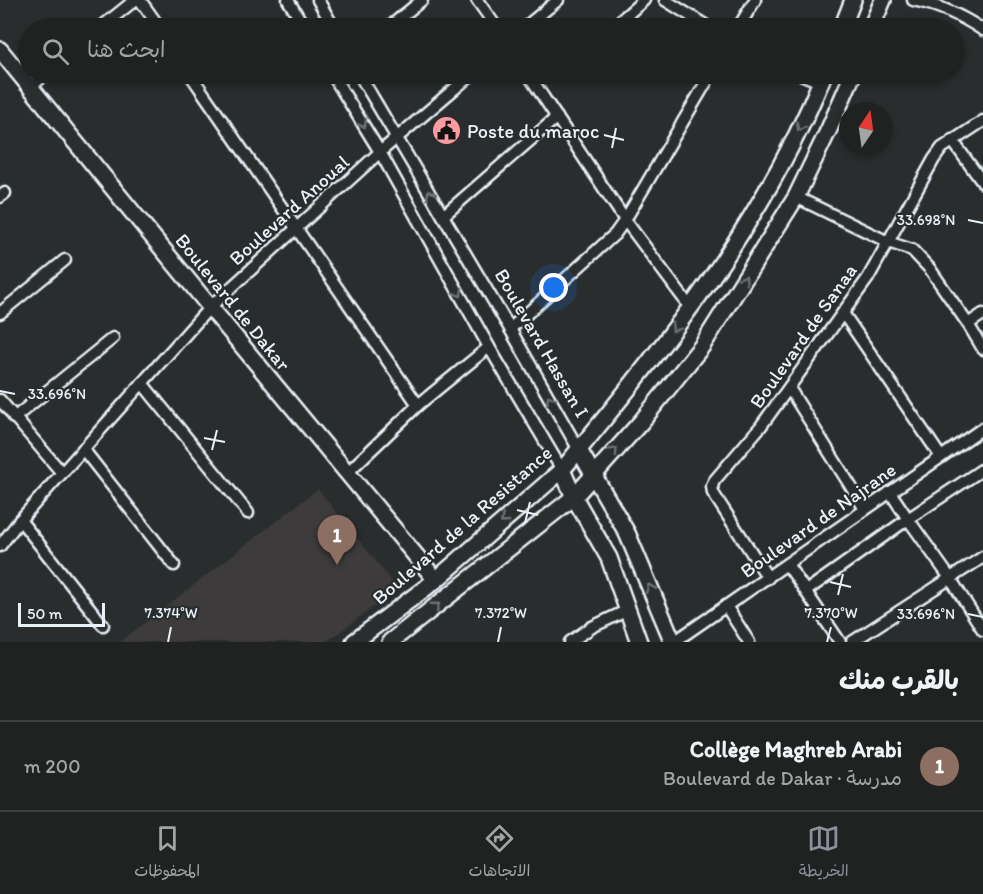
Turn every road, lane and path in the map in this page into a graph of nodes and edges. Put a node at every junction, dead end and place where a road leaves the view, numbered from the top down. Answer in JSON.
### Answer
{"nodes":[{"id":1,"x":135,"y":0,"type":"edge"},
{"id":2,"x":140,"y":0,"type":"edge"},
{"id":3,"x":288,"y":0,"type":"edge"},
{"id":4,"x":318,"y":0,"type":"edge"},
{"id":5,"x":422,"y":0,"type":"edge"},
{"id":6,"x":477,"y":0,"type":"edge"},
{"id":7,"x":558,"y":0,"type":"edge"},
{"id":8,"x":644,"y":0,"type":"edge"},
{"id":9,"x":665,"y":0,"type":"edge"},
{"id":10,"x":755,"y":0,"type":"edge"},
{"id":11,"x":854,"y":0,"type":"edge"},
{"id":12,"x":883,"y":0,"type":"edge"},
{"id":13,"x":913,"y":0,"type":"edge"},
{"id":14,"x":112,"y":18,"type":"edge"},
{"id":15,"x":153,"y":18,"type":"edge"},
{"id":16,"x":299,"y":18,"type":"edge"},
{"id":17,"x":328,"y":18,"type":"edge"},
{"id":18,"x":400,"y":18,"type":"edge"},
{"id":19,"x":490,"y":18,"type":"edge"},
{"id":20,"x":536,"y":18,"type":"edge"},
{"id":21,"x":623,"y":18,"type":"edge"},
{"id":22,"x":694,"y":18,"type":"edge"},
{"id":23,"x":744,"y":18,"type":"edge"},
{"id":24,"x":846,"y":18,"type":"edge"},
{"id":25,"x":876,"y":18,"type":"edge"},
{"id":26,"x":983,"y":30,"type":"edge"},
{"id":27,"x":0,"y":50,"type":"edge"},
{"id":28,"x":18,"y":72,"type":"edge"},
{"id":29,"x":28,"y":84,"type":"edge"},
{"id":30,"x":34,"y":84,"type":"edge"},
{"id":31,"x":197,"y":84,"type":"edge"},
{"id":32,"x":338,"y":84,"type":"edge"},
{"id":33,"x":365,"y":84,"type":"edge"},
{"id":34,"x":460,"y":84,"type":"edge"},
{"id":35,"x":535,"y":84,"type":"edge"},
{"id":36,"x":705,"y":84,"type":"edge"},
{"id":37,"x":820,"y":84,"type":"edge"},
{"id":38,"x":849,"y":84,"type":"edge"},
{"id":39,"x":30,"y":87,"type":"junction"},
{"id":40,"x":557,"y":117,"type":"junction"},
{"id":41,"x":983,"y":121,"type":"edge"},
{"id":42,"x":396,"y":138,"type":"junction"},
{"id":43,"x":952,"y":141,"type":"junction"},
{"id":44,"x":380,"y":152,"type":"junction"},
{"id":45,"x":983,"y":183,"type":"edge"},
{"id":46,"x":796,"y":197,"type":"junction"},
{"id":47,"x":443,"y":216,"type":"junction"},
{"id":48,"x":625,"y":220,"type":"junction"},
{"id":49,"x":295,"y":228,"type":"junction"},
{"id":50,"x":888,"y":242,"type":"junction"},
{"id":51,"x":65,"y":260,"type":"dead end"},
{"id":52,"x":210,"y":307,"type":"junction"},
{"id":53,"x":690,"y":308,"type":"junction"},
{"id":54,"x":0,"y":313,"type":"edge"},
{"id":55,"x":843,"y":313,"type":"junction"},
{"id":56,"x":983,"y":314,"type":"edge"},
{"id":57,"x":968,"y":324,"type":"junction"},
{"id":58,"x":510,"y":329,"type":"junction"},
{"id":59,"x":113,"y":338,"type":"dead end"},
{"id":60,"x":489,"y":347,"type":"junction"},
{"id":61,"x":983,"y":350,"type":"edge"},
{"id":62,"x":142,"y":383,"type":"junction"},
{"id":63,"x":789,"y":388,"type":"junction"},
{"id":64,"x":0,"y":400,"type":"edge"},
{"id":65,"x":418,"y":405,"type":"junction"},
{"id":66,"x":14,"y":418,"type":"junction"},
{"id":67,"x":983,"y":428,"type":"edge"},
{"id":68,"x":83,"y":449,"type":"junction"},
{"id":69,"x":579,"y":450,"type":"junction"},
{"id":70,"x":940,"y":457,"type":"junction"},
{"id":71,"x":983,"y":469,"type":"edge"},
{"id":72,"x":562,"y":470,"type":"junction"},
{"id":73,"x":62,"y":473,"type":"junction"},
{"id":74,"x":347,"y":473,"type":"junction"},
{"id":75,"x":593,"y":476,"type":"junction"},
{"id":76,"x":890,"y":492,"type":"junction"},
{"id":77,"x":574,"y":497,"type":"junction"},
{"id":78,"x":865,"y":509,"type":"junction"},
{"id":79,"x":248,"y":513,"type":"dead end"},
{"id":80,"x":908,"y":519,"type":"junction"},
{"id":81,"x":20,"y":520,"type":"junction"},
{"id":82,"x":0,"y":546,"type":"edge"},
{"id":83,"x":983,"y":557,"type":"edge"},
{"id":84,"x":787,"y":564,"type":"junction"},
{"id":85,"x":174,"y":565,"type":"dead end"},
{"id":86,"x":768,"y":578,"type":"junction"},
{"id":87,"x":950,"y":578,"type":"junction"},
{"id":88,"x":436,"y":580,"type":"junction"},
{"id":89,"x":806,"y":591,"type":"junction"},
{"id":90,"x":726,"y":606,"type":"junction"},
{"id":91,"x":628,"y":610,"type":"junction"},
{"id":92,"x":103,"y":626,"type":"dead end"},
{"id":93,"x":983,"y":630,"type":"edge"},
{"id":94,"x":354,"y":642,"type":"edge"},
{"id":95,"x":390,"y":642,"type":"edge"},
{"id":96,"x":570,"y":642,"type":"edge"},
{"id":97,"x":639,"y":642,"type":"edge"},
{"id":98,"x":673,"y":642,"type":"edge"},
{"id":99,"x":748,"y":642,"type":"edge"},
{"id":100,"x":840,"y":642,"type":"edge"},
{"id":101,"x":852,"y":642,"type":"edge"}],
"edges":[{"from":1,"to":14,"type":"street"},
{"from":2,"to":15,"type":"street"},
{"from":3,"to":16,"type":"street"},
{"from":4,"to":17,"type":"street"},
{"from":5,"to":18,"type":"street"},
{"from":6,"to":19,"type":"street"},
{"from":7,"to":20,"type":"street"},
{"from":8,"to":21,"type":"street"},
{"from":9,"to":22,"type":"street"},
{"from":10,"to":23,"type":"street"},
{"from":11,"to":24,"type":"main road"},
{"from":12,"to":25,"type":"main road"},
{"from":13,"to":26,"type":"street"},
{"from":27,"to":28,"type":"main road","name":"Boulevard de Dakar"},
{"from":29,"to":39,"type":"main road","name":"Boulevard de Dakar"},
{"from":30,"to":39,"type":"street"},
{"from":31,"to":49,"type":"street"},
{"from":32,"to":44,"type":"street","one_way":true},
{"from":33,"to":42,"type":"street","name":"Boulevard Hassan I"},
{"from":34,"to":42,"type":"street","name":"Boulevard Anoual"},
{"from":35,"to":40,"type":"street"},
{"from":36,"to":48,"type":"street"},
{"from":37,"to":53,"type":"main road","name":"Boulevard de la Resistance","one_way":true},
{"from":38,"to":46,"type":"main road"},
{"from":39,"to":52,"type":"main road","name":"Boulevard de Dakar"},
{"from":40,"to":47,"type":"street"},
{"from":40,"to":48,"type":"street"},
{"from":41,"to":43,"type":"street","name":"Boulevard de Sanaa"},
{"from":42,"to":44,"type":"street","name":"Boulevard Anoual"},
{"from":47,"to":42,"type":"street","name":"Boulevard Hassan I","one_way":true},
{"from":43,"to":45,"type":"street"},
{"from":43,"to":50,"type":"street","name":"Boulevard de Sanaa"},
{"from":44,"to":49,"type":"street","name":"Boulevard Anoual"},
{"from":44,"to":60,"type":"street","one_way":true},
{"from":46,"to":50,"type":"street"},
{"from":75,"to":46,"type":"main road","one_way":true},
{"from":47,"to":58,"type":"street","name":"Boulevard Hassan I"},
{"from":48,"to":53,"type":"street"},
{"from":48,"to":58,"type":"street"},
{"from":49,"to":52,"type":"street","name":"Boulevard Anoual"},
{"from":49,"to":65,"type":"street"},
{"from":50,"to":55,"type":"street","name":"Boulevard de Sanaa"},
{"from":50,"to":57,"type":"street"},
{"from":51,"to":54,"type":"street"},
{"from":52,"to":62,"type":"street","name":"Boulevard Anoual"},
{"from":52,"to":74,"type":"main road","name":"Boulevard de Dakar"},
{"from":53,"to":69,"type":"main road","name":"Boulevard de la Resistance","one_way":true},
{"from":55,"to":63,"type":"street","name":"Boulevard de Sanaa"},
{"from":55,"to":70,"type":"street"},
{"from":56,"to":57,"type":"street"},
{"from":57,"to":61,"type":"street"},
{"from":69,"to":58,"type":"street","name":"Boulevard Hassan I","one_way":true},
{"from":59,"to":66,"type":"street"},
{"from":60,"to":65,"type":"street"},
{"from":60,"to":72,"type":"street"},
{"from":62,"to":68,"type":"street","name":"Boulevard Anoual"},
{"from":62,"to":79,"type":"street"},
{"from":63,"to":78,"type":"street"},
{"from":63,"to":86,"type":"street","name":"Boulevard de Sanaa"},
{"from":64,"to":66,"type":"street"},
{"from":65,"to":74,"type":"street"},
{"from":66,"to":73,"type":"street"},
{"from":67,"to":70,"type":"street","name":"Boulevard de Najrane"},
{"from":68,"to":73,"type":"street","name":"Boulevard Anoual"},
{"from":68,"to":85,"type":"street"},
{"from":69,"to":72,"type":"main road","name":"Boulevard de la Resistance"},
{"from":69,"to":75,"type":"main road","name":"Boulevard Hassan I"},
{"from":70,"to":76,"type":"street","name":"Boulevard de Najrane"},
{"from":71,"to":80,"type":"street"},
{"from":72,"to":77,"type":"main road"},
{"from":72,"to":88,"type":"main road","name":"Boulevard de la Resistance","one_way":true},
{"from":73,"to":81,"type":"street","name":"Boulevard Anoual"},
{"from":74,"to":88,"type":"main road","name":"Boulevard de Dakar"},
{"from":75,"to":77,"type":"main road"},
{"from":98,"to":75,"type":"main road","name":"Boulevard Hassan I","one_way":true},
{"from":76,"to":78,"type":"street","name":"Boulevard de Najrane"},
{"from":76,"to":80,"type":"street"},
{"from":77,"to":91,"type":"main road"},
{"from":95,"to":77,"type":"main road","one_way":true},
{"from":78,"to":84,"type":"street","name":"Boulevard de Najrane"},
{"from":80,"to":87,"type":"street"},
{"from":80,"to":89,"type":"street"},
{"from":81,"to":82,"type":"street","name":"Boulevard Anoual"},
{"from":81,"to":92,"type":"street"},
{"from":83,"to":87,"type":"street"},
{"from":84,"to":86,"type":"street","name":"Boulevard de Najrane"},
{"from":84,"to":89,"type":"street"},
{"from":86,"to":90,"type":"street","name":"Boulevard de Najrane"},
{"from":87,"to":93,"type":"street"},
{"from":87,"to":101,"type":"street"},
{"from":88,"to":94,"type":"main road","name":"Boulevard de la Resistance"},
{"from":89,"to":100,"type":"street"},
{"from":90,"to":98,"type":"street","name":"Boulevard de Najrane"},
{"from":90,"to":99,"type":"street"},
{"from":91,"to":96,"type":"street"},
{"from":91,"to":97,"type":"main road"}]}
